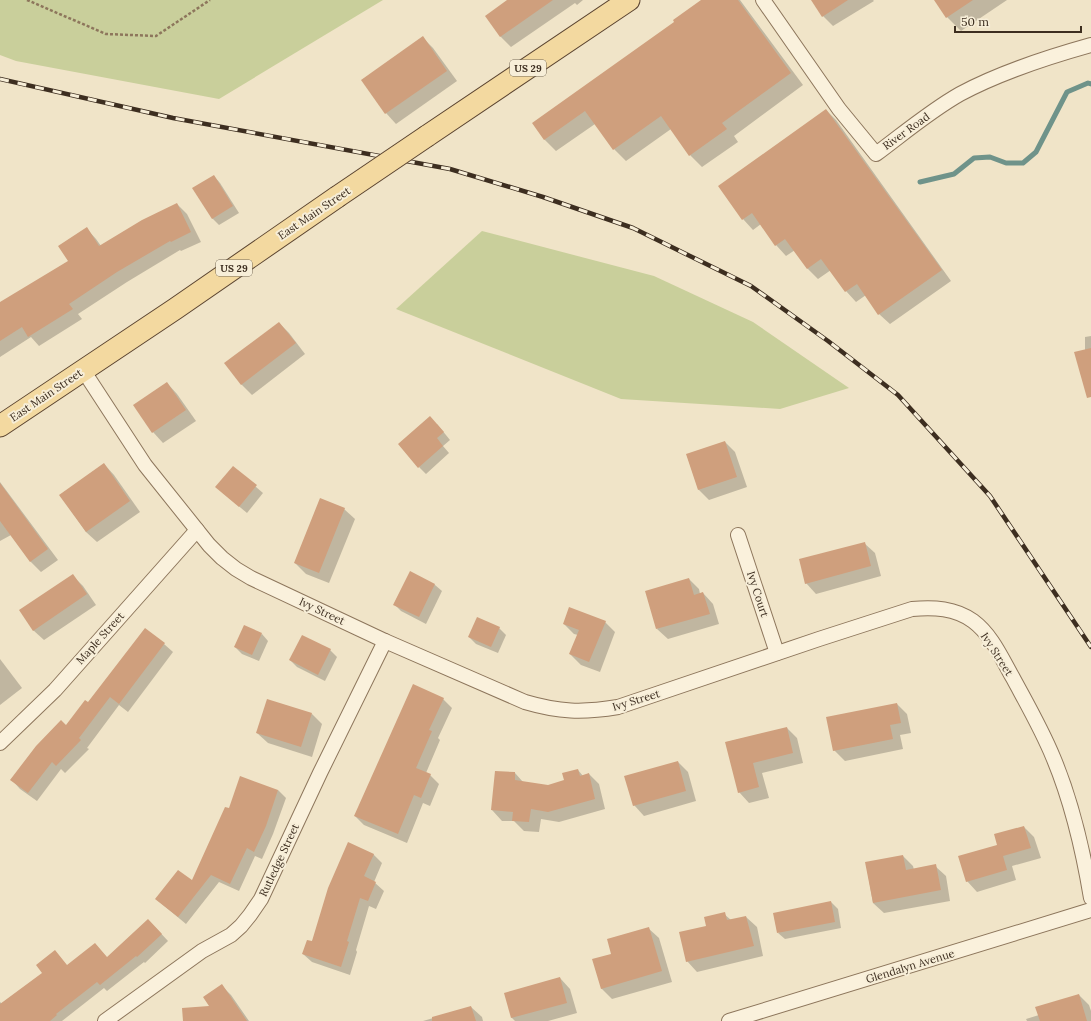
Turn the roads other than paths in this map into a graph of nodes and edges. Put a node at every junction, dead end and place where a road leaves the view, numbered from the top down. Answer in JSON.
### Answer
{"nodes":[{"id":1,"x":629,"y":0,"type":"edge"},
{"id":2,"x":762,"y":0,"type":"edge"},
{"id":3,"x":1091,"y":45,"type":"edge"},
{"id":4,"x":83,"y":370,"type":"junction"},
{"id":5,"x":0,"y":426,"type":"edge"},
{"id":6,"x":196,"y":530,"type":"junction"},
{"id":7,"x":738,"y":535,"type":"dead end"},
{"id":8,"x":385,"y":641,"type":"junction"},
{"id":9,"x":777,"y":653,"type":"junction"},
{"id":10,"x":0,"y":743,"type":"edge"},
{"id":11,"x":1091,"y":898,"type":"edge"},
{"id":12,"x":1091,"y":910,"type":"edge"},
{"id":13,"x":105,"y":1021,"type":"edge"},
{"id":14,"x":729,"y":1021,"type":"edge"}],
"edges":[{"from":1,"to":4,"type":"main road","name":"East Main Street","number":"US 29","bridge":true},
{"from":2,"to":3,"type":"street","name":"River Road"},
{"from":4,"to":5,"type":"main road","name":"East Main Street","number":"US 29"},
{"from":4,"to":6,"type":"street","name":"Ivy Street"},
{"from":6,"to":8,"type":"street","name":"Ivy Street"},
{"from":6,"to":10,"type":"street","name":"Maple Street"},
{"from":7,"to":9,"type":"street","name":"Ivy Court"},
{"from":8,"to":9,"type":"street","name":"Ivy Street"},
{"from":8,"to":13,"type":"street","name":"Rutledge Street"},
{"from":9,"to":11,"type":"street","name":"Ivy Street"},
{"from":12,"to":14,"type":"street","name":"Glendalyn Avenue"}]}
